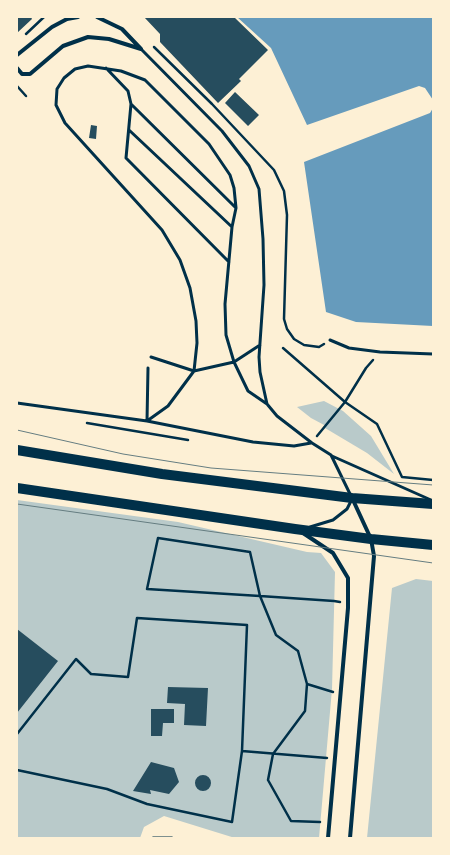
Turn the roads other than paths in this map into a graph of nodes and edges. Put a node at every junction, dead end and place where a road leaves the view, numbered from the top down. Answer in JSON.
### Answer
{"nodes":[{"id":1,"x":78,"y":17,"type":"edge"},
{"id":2,"x":96,"y":17,"type":"edge"},
{"id":3,"x":141,"y":49,"type":"junction"},
{"id":4,"x":17,"y":55,"type":"edge"},
{"id":5,"x":17,"y":68,"type":"edge"},
{"id":6,"x":106,"y":68,"type":"junction"},
{"id":7,"x":131,"y":104,"type":"junction"},
{"id":8,"x":129,"y":130,"type":"junction"},
{"id":9,"x":236,"y":208,"type":"junction"},
{"id":10,"x":232,"y":227,"type":"junction"},
{"id":11,"x":229,"y":262,"type":"junction"},
{"id":12,"x":330,"y":340,"type":"dead end"},
{"id":13,"x":260,"y":345,"type":"junction"},
{"id":14,"x":433,"y":354,"type":"edge"},
{"id":15,"x":151,"y":357,"type":"dead end"},
{"id":16,"x":234,"y":362,"type":"junction"},
{"id":17,"x":148,"y":368,"type":"dead end"},
{"id":18,"x":194,"y":371,"type":"junction"},
{"id":19,"x":17,"y":402,"type":"edge"},
{"id":20,"x":267,"y":404,"type":"junction"},
{"id":21,"x":147,"y":422,"type":"junction"},
{"id":22,"x":312,"y":443,"type":"junction"},
{"id":23,"x":17,"y":450,"type":"edge"},
{"id":24,"x":331,"y":455,"type":"junction"},
{"id":25,"x":17,"y":488,"type":"edge"},
{"id":26,"x":352,"y":498,"type":"junction"},
{"id":27,"x":433,"y":500,"type":"edge"},
{"id":28,"x":433,"y":504,"type":"edge"},
{"id":29,"x":295,"y":529,"type":"junction"},
{"id":30,"x":371,"y":539,"type":"junction"},
{"id":31,"x":433,"y":545,"type":"edge"},
{"id":32,"x":153,"y":838,"type":"edge"},
{"id":33,"x":172,"y":838,"type":"edge"},
{"id":34,"x":328,"y":838,"type":"edge"},
{"id":35,"x":350,"y":838,"type":"edge"}],
"edges":[{"from":1,"to":4,"type":"street"},
{"from":2,"to":3,"type":"street"},
{"from":3,"to":5,"type":"street"},
{"from":3,"to":13,"type":"lane"},
{"from":6,"to":7,"type":"lane"},
{"from":6,"to":9,"type":"lane"},
{"from":6,"to":18,"type":"lane"},
{"from":7,"to":8,"type":"lane"},
{"from":7,"to":9,"type":"lane"},
{"from":8,"to":10,"type":"lane"},
{"from":8,"to":11,"type":"lane"},
{"from":9,"to":10,"type":"lane"},
{"from":10,"to":11,"type":"lane"},
{"from":11,"to":16,"type":"lane"},
{"from":12,"to":14,"type":"lane"},
{"from":13,"to":16,"type":"lane"},
{"from":13,"to":20,"type":"lane"},
{"from":15,"to":18,"type":"lane"},
{"from":16,"to":18,"type":"lane"},
{"from":16,"to":20,"type":"lane"},
{"from":17,"to":21,"type":"lane"},
{"from":18,"to":21,"type":"lane"},
{"from":19,"to":21,"type":"lane"},
{"from":20,"to":22,"type":"lane"},
{"from":21,"to":22,"type":"lane"},
{"from":22,"to":24,"type":"lane"},
{"from":23,"to":26,"type":"main road"},
{"from":24,"to":26,"type":"lane"},
{"from":24,"to":27,"type":"lane"},
{"from":25,"to":29,"type":"main road"},
{"from":26,"to":28,"type":"main road"},
{"from":26,"to":29,"type":"lane"},
{"from":26,"to":30,"type":"street"},
{"from":29,"to":30,"type":"main road"},
{"from":29,"to":34,"type":"street"},
{"from":30,"to":31,"type":"main road"},
{"from":30,"to":35,"type":"street"},
{"from":32,"to":33,"type":"lane"}]}
